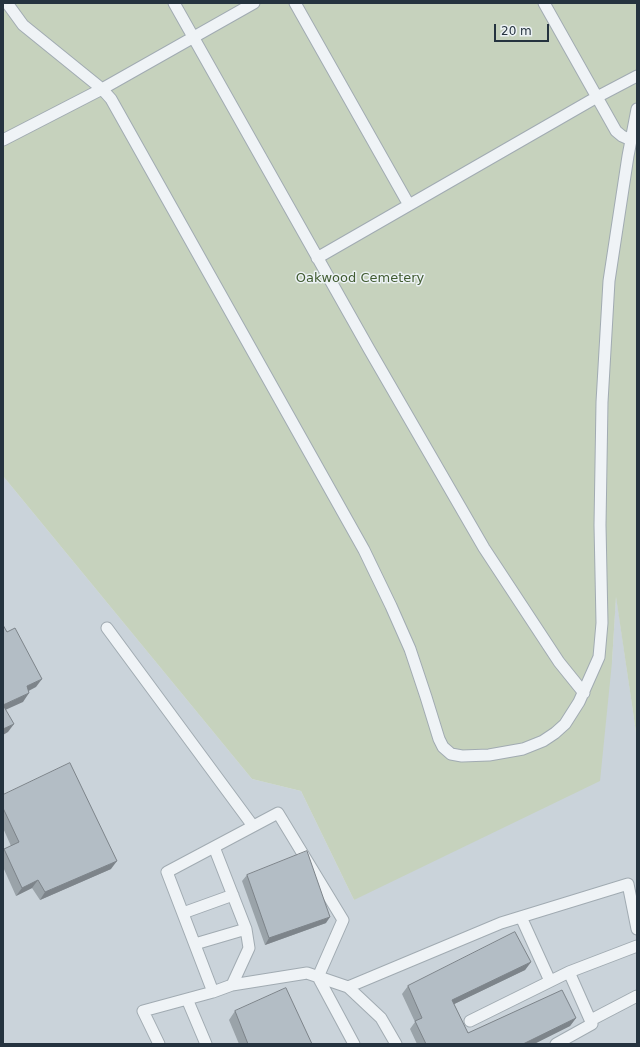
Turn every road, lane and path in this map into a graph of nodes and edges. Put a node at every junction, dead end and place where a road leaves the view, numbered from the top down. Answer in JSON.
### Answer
{"nodes":[{"id":1,"x":7,"y":3,"type":"edge"},
{"id":2,"x":174,"y":3,"type":"edge"},
{"id":3,"x":254,"y":3,"type":"edge"},
{"id":4,"x":295,"y":3,"type":"edge"},
{"id":5,"x":544,"y":3,"type":"edge"},
{"id":6,"x":193,"y":37,"type":"junction"},
{"id":7,"x":637,"y":76,"type":"edge"},
{"id":8,"x":102,"y":89,"type":"junction"},
{"id":9,"x":597,"y":98,"type":"junction"},
{"id":10,"x":637,"y":109,"type":"edge"},
{"id":11,"x":3,"y":140,"type":"edge"},
{"id":12,"x":631,"y":140,"type":"junction"},
{"id":13,"x":409,"y":205,"type":"junction"},
{"id":14,"x":317,"y":258,"type":"junction"},
{"id":15,"x":107,"y":628,"type":"dead end"},
{"id":16,"x":584,"y":693,"type":"junction"},
{"id":17,"x":253,"y":826,"type":"junction"},
{"id":18,"x":214,"y":847,"type":"junction"},
{"id":19,"x":233,"y":895,"type":"junction"},
{"id":20,"x":183,"y":913,"type":"junction"},
{"id":21,"x":521,"y":917,"type":"junction"},
{"id":22,"x":246,"y":928,"type":"junction"},
{"id":23,"x":637,"y":929,"type":"edge"},
{"id":24,"x":195,"y":944,"type":"junction"},
{"id":25,"x":637,"y":946,"type":"edge"},
{"id":26,"x":569,"y":972,"type":"junction"},
{"id":27,"x":318,"y":977,"type":"junction"},
{"id":28,"x":550,"y":982,"type":"junction"},
{"id":29,"x":232,"y":985,"type":"junction"},
{"id":30,"x":348,"y":987,"type":"junction"},
{"id":31,"x":213,"y":992,"type":"junction"},
{"id":32,"x":637,"y":996,"type":"edge"},
{"id":33,"x":187,"y":999,"type":"junction"},
{"id":34,"x":590,"y":1020,"type":"junction"},
{"id":35,"x":470,"y":1021,"type":"dead end"},
{"id":36,"x":158,"y":1044,"type":"edge"},
{"id":37,"x":206,"y":1044,"type":"edge"},
{"id":38,"x":354,"y":1044,"type":"edge"},
{"id":39,"x":396,"y":1044,"type":"edge"},
{"id":40,"x":556,"y":1044,"type":"edge"}],
"edges":[{"from":1,"to":8,"type":"lane"},
{"from":2,"to":6,"type":"lane"},
{"from":3,"to":6,"type":"lane"},
{"from":4,"to":13,"type":"lane"},
{"from":5,"to":9,"type":"lane"},
{"from":6,"to":8,"type":"lane"},
{"from":6,"to":14,"type":"lane"},
{"from":7,"to":9,"type":"lane"},
{"from":8,"to":11,"type":"lane"},
{"from":8,"to":16,"type":"lane"},
{"from":9,"to":12,"type":"lane"},
{"from":9,"to":13,"type":"lane"},
{"from":10,"to":12,"type":"lane"},
{"from":12,"to":16,"type":"lane"},
{"from":13,"to":14,"type":"lane"},
{"from":14,"to":16,"type":"lane"},
{"from":15,"to":17,"type":"lane"},
{"from":17,"to":18,"type":"lane"},
{"from":17,"to":27,"type":"lane"},
{"from":18,"to":19,"type":"lane"},
{"from":18,"to":20,"type":"lane"},
{"from":19,"to":20,"type":"lane"},
{"from":19,"to":22,"type":"lane"},
{"from":20,"to":24,"type":"lane"},
{"from":21,"to":23,"type":"lane"},
{"from":21,"to":28,"type":"lane"},
{"from":21,"to":30,"type":"lane"},
{"from":22,"to":24,"type":"lane"},
{"from":22,"to":29,"type":"lane"},
{"from":24,"to":31,"type":"lane"},
{"from":25,"to":26,"type":"lane"},
{"from":26,"to":28,"type":"lane"},
{"from":26,"to":34,"type":"lane"},
{"from":27,"to":29,"type":"lane"},
{"from":27,"to":30,"type":"lane"},
{"from":27,"to":38,"type":"lane"},
{"from":28,"to":35,"type":"lane"},
{"from":29,"to":31,"type":"lane"},
{"from":30,"to":39,"type":"lane"},
{"from":31,"to":33,"type":"lane"},
{"from":32,"to":34,"type":"lane"},
{"from":33,"to":36,"type":"lane"},
{"from":33,"to":37,"type":"lane"},
{"from":34,"to":40,"type":"lane"}]}
